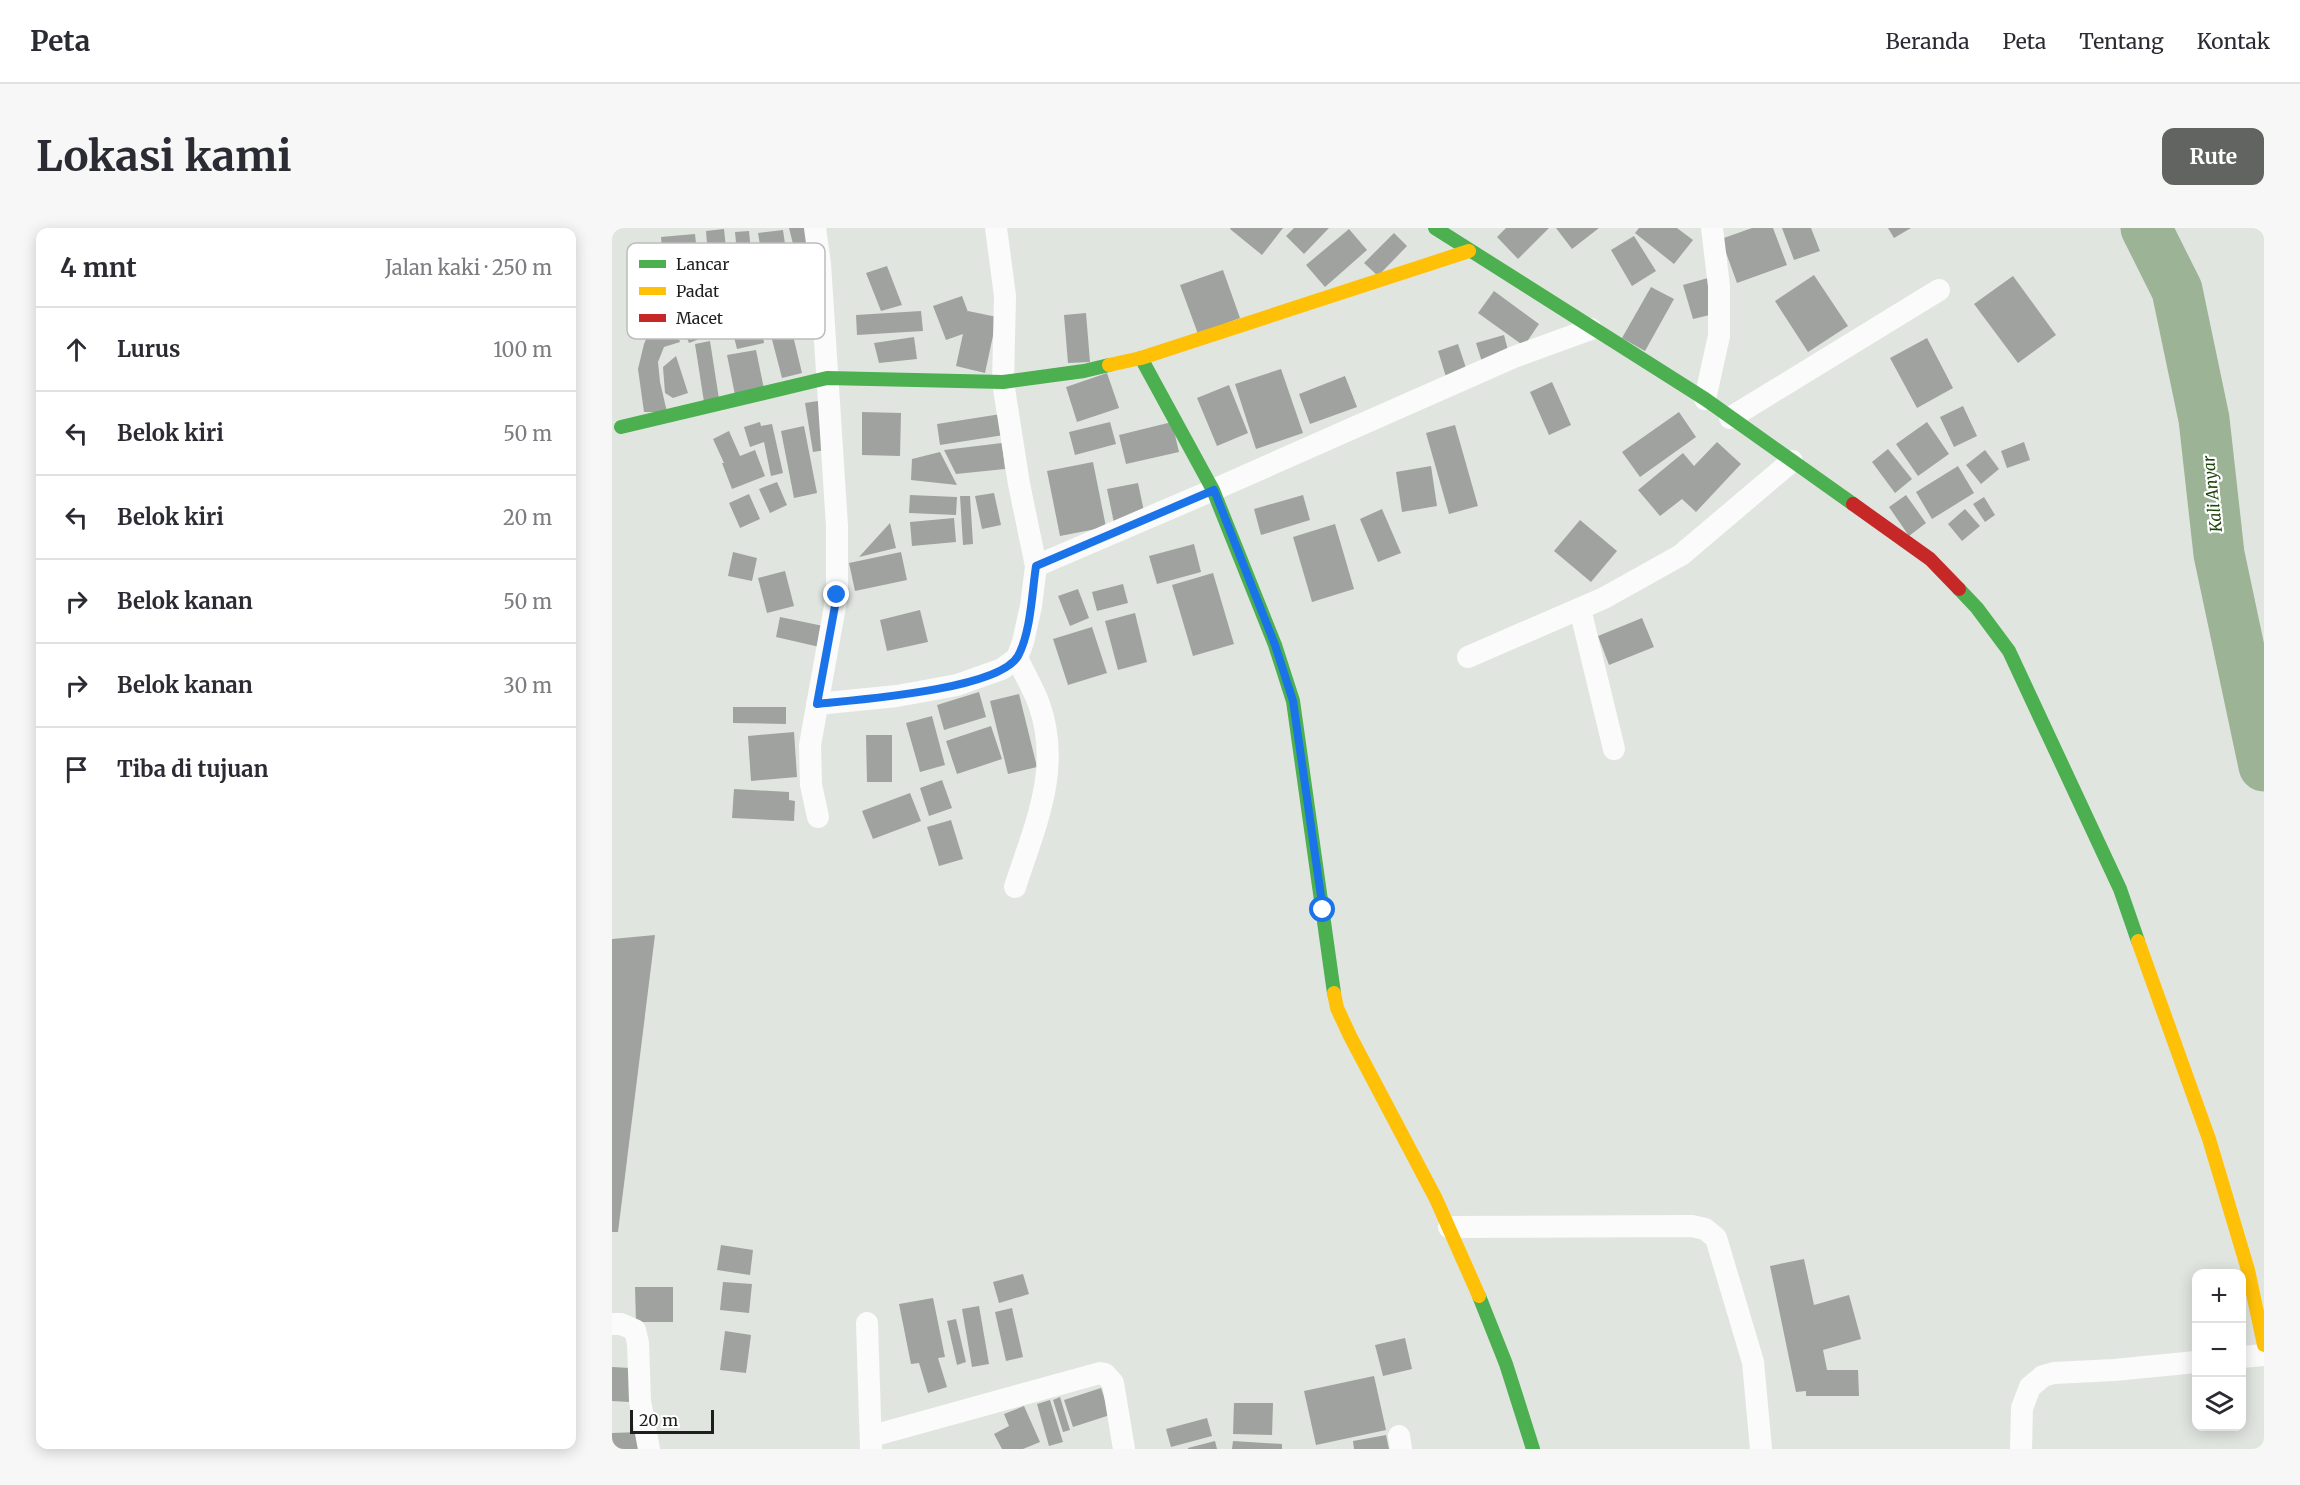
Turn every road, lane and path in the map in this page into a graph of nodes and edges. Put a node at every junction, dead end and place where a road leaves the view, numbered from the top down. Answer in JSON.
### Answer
{"nodes":[{"id":1,"x":815,"y":228,"type":"edge"},
{"id":2,"x":996,"y":228,"type":"edge"},
{"id":3,"x":1435,"y":228,"type":"edge"},
{"id":4,"x":1712,"y":228,"type":"edge"},
{"id":5,"x":817,"y":243,"type":"edge"},
{"id":6,"x":1469,"y":251,"type":"junction"},
{"id":7,"x":1939,"y":290,"type":"dead end"},
{"id":8,"x":1591,"y":329,"type":"junction"},
{"id":9,"x":825,"y":339,"type":"edge"},
{"id":10,"x":1141,"y":358,"type":"junction"},
{"id":11,"x":827,"y":378,"type":"junction"},
{"id":12,"x":1003,"y":382,"type":"junction"},
{"id":13,"x":1705,"y":399,"type":"junction"},
{"id":14,"x":1730,"y":418,"type":"junction"},
{"id":15,"x":621,"y":427,"type":"dead end"},
{"id":16,"x":1792,"y":461,"type":"junction"},
{"id":17,"x":1214,"y":490,"type":"junction"},
{"id":18,"x":1036,"y":566,"type":"junction"},
{"id":19,"x":1580,"y":609,"type":"junction"},
{"id":20,"x":1468,"y":657,"type":"dead end"},
{"id":21,"x":1017,"y":658,"type":"junction"},
{"id":22,"x":817,"y":704,"type":"junction"},
{"id":23,"x":1614,"y":749,"type":"dead end"},
{"id":24,"x":818,"y":817,"type":"dead end"},
{"id":25,"x":1015,"y":887,"type":"dead end"},
{"id":26,"x":1449,"y":1227,"type":"junction"},
{"id":27,"x":867,"y":1323,"type":"dead end"},
{"id":28,"x":612,"y":1324,"type":"edge"},
{"id":29,"x":2264,"y":1345,"type":"edge"},
{"id":30,"x":2264,"y":1355,"type":"edge"},
{"id":31,"x":2246,"y":1357,"type":"edge"},
{"id":32,"x":2192,"y":1362,"type":"edge"},
{"id":33,"x":872,"y":1442,"type":"edge"},
{"id":34,"x":649,"y":1449,"type":"edge"},
{"id":35,"x":1124,"y":1449,"type":"edge"},
{"id":36,"x":1533,"y":1449,"type":"edge"},
{"id":37,"x":1761,"y":1449,"type":"edge"},
{"id":38,"x":2021,"y":1449,"type":"edge"}],
"edges":[{"from":1,"to":5,"type":"street"},
{"from":2,"to":12,"type":"street"},
{"from":3,"to":6,"type":"street"},
{"from":4,"to":13,"type":"street"},
{"from":6,"to":8,"type":"street"},
{"from":6,"to":10,"type":"street"},
{"from":7,"to":14,"type":"street"},
{"from":8,"to":13,"type":"street"},
{"from":8,"to":17,"type":"street"},
{"from":9,"to":11,"type":"street"},
{"from":10,"to":12,"type":"street"},
{"from":10,"to":17,"type":"street"},
{"from":11,"to":12,"type":"street"},
{"from":11,"to":15,"type":"street"},
{"from":11,"to":22,"type":"street"},
{"from":12,"to":18,"type":"street"},
{"from":13,"to":14,"type":"street"},
{"from":14,"to":16,"type":"street"},
{"from":16,"to":19,"type":"street"},
{"from":16,"to":29,"type":"street"},
{"from":17,"to":18,"type":"street"},
{"from":17,"to":26,"type":"street"},
{"from":18,"to":21,"type":"street"},
{"from":19,"to":20,"type":"street"},
{"from":19,"to":23,"type":"street"},
{"from":21,"to":22,"type":"street"},
{"from":21,"to":25,"type":"street"},
{"from":22,"to":24,"type":"street"},
{"from":26,"to":36,"type":"street"},
{"from":26,"to":37,"type":"street"},
{"from":27,"to":33,"type":"street"},
{"from":28,"to":34,"type":"street"},
{"from":30,"to":31,"type":"street"},
{"from":32,"to":38,"type":"street"},
{"from":33,"to":35,"type":"street"}]}
